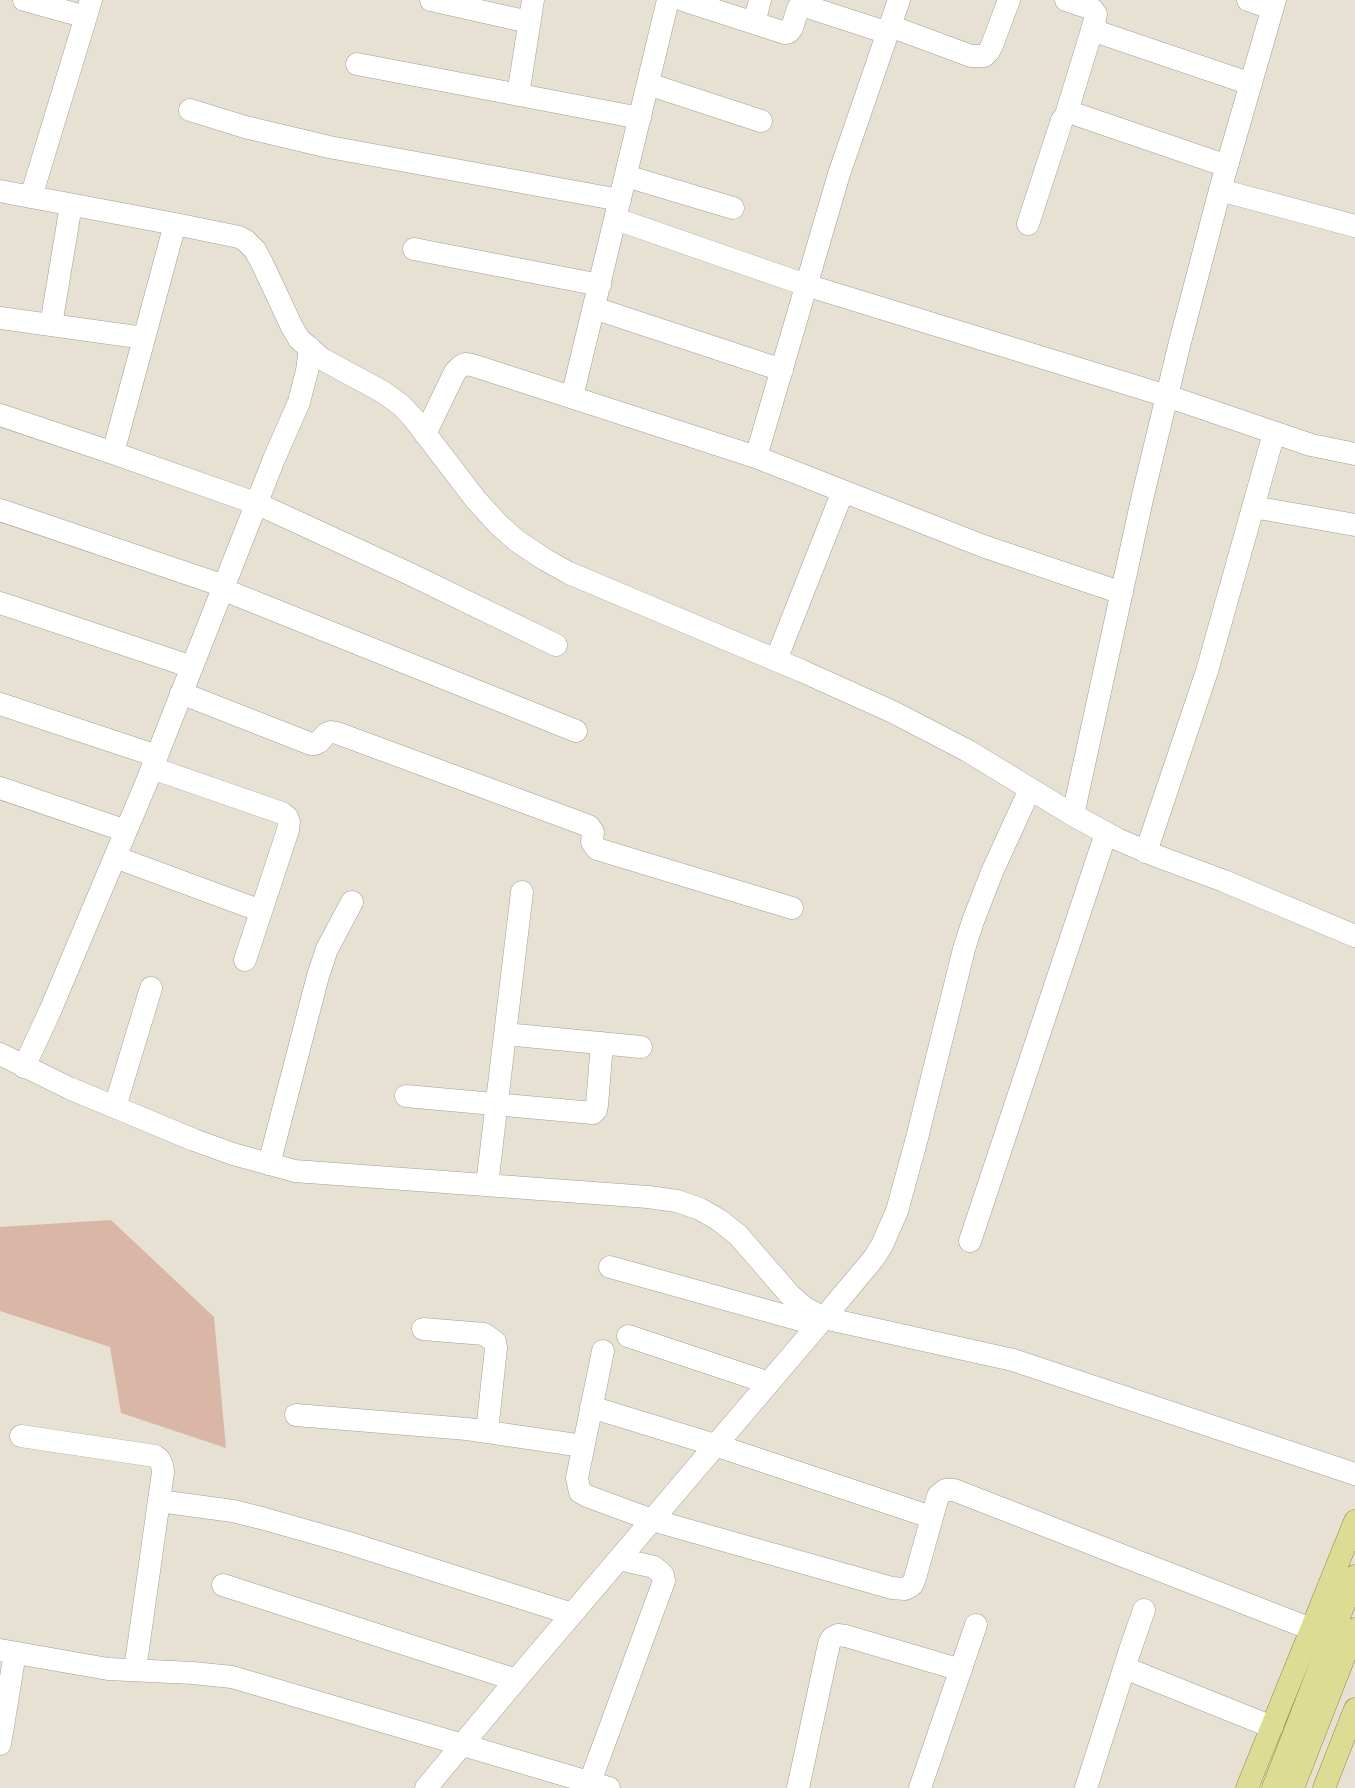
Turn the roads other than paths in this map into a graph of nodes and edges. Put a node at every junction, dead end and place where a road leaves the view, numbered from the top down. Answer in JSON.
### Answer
{"nodes":[{"id":1,"x":24,"y":0,"type":"edge"},
{"id":2,"x":431,"y":0,"type":"edge"},
{"id":3,"x":533,"y":0,"type":"edge"},
{"id":4,"x":668,"y":0,"type":"edge"},
{"id":5,"x":683,"y":0,"type":"edge"},
{"id":6,"x":760,"y":0,"type":"edge"},
{"id":7,"x":899,"y":0,"type":"edge"},
{"id":8,"x":1009,"y":0,"type":"edge"},
{"id":9,"x":1066,"y":0,"type":"edge"},
{"id":10,"x":1248,"y":0,"type":"edge"},
{"id":11,"x":1274,"y":4,"type":"edge"},
{"id":12,"x":88,"y":8,"type":"edge"},
{"id":13,"x":1094,"y":13,"type":"edge"},
{"id":14,"x":529,"y":22,"type":"junction"},
{"id":15,"x":754,"y":23,"type":"junction"},
{"id":16,"x":889,"y":29,"type":"junction"},
{"id":17,"x":357,"y":64,"type":"dead end"},
{"id":18,"x":648,"y":84,"type":"junction"},
{"id":19,"x":1251,"y":84,"type":"junction"},
{"id":20,"x":518,"y":95,"type":"junction"},
{"id":21,"x":190,"y":110,"type":"dead end"},
{"id":22,"x":1066,"y":115,"type":"junction"},
{"id":23,"x":640,"y":118,"type":"junction"},
{"id":24,"x":761,"y":121,"type":"dead end"},
{"id":25,"x":1227,"y":166,"type":"junction"},
{"id":26,"x":626,"y":176,"type":"junction"},
{"id":27,"x":1220,"y":190,"type":"junction"},
{"id":28,"x":0,"y":191,"type":"edge"},
{"id":29,"x":31,"y":197,"type":"junction"},
{"id":30,"x":71,"y":205,"type":"junction"},
{"id":31,"x":732,"y":208,"type":"dead end"},
{"id":32,"x":618,"y":210,"type":"junction"},
{"id":33,"x":175,"y":224,"type":"junction"},
{"id":34,"x":1028,"y":224,"type":"dead end"},
{"id":35,"x":1355,"y":226,"type":"edge"},
{"id":36,"x":414,"y":249,"type":"dead end"},
{"id":37,"x":600,"y":285,"type":"junction"},
{"id":38,"x":806,"y":285,"type":"junction"},
{"id":39,"x":594,"y":308,"type":"junction"},
{"id":40,"x":0,"y":318,"type":"edge"},
{"id":41,"x":51,"y":325,"type":"junction"},
{"id":42,"x":144,"y":338,"type":"junction"},
{"id":43,"x":310,"y":348,"type":"junction"},
{"id":44,"x":782,"y":370,"type":"junction"},
{"id":45,"x":1167,"y":396,"type":"junction"},
{"id":46,"x":572,"y":397,"type":"junction"},
{"id":47,"x":0,"y":415,"type":"edge"},
{"id":48,"x":1274,"y":433,"type":"junction"},
{"id":49,"x":426,"y":434,"type":"junction"},
{"id":50,"x":1354,"y":451,"type":"edge"},
{"id":51,"x":113,"y":452,"type":"junction"},
{"id":52,"x":756,"y":456,"type":"junction"},
{"id":53,"x":843,"y":491,"type":"junction"},
{"id":54,"x":258,"y":504,"type":"junction"},
{"id":55,"x":1253,"y":507,"type":"junction"},
{"id":56,"x":0,"y":510,"type":"edge"},
{"id":57,"x":1355,"y":525,"type":"edge"},
{"id":58,"x":223,"y":587,"type":"junction"},
{"id":59,"x":1122,"y":593,"type":"junction"},
{"id":60,"x":0,"y":602,"type":"edge"},
{"id":61,"x":556,"y":645,"type":"dead end"},
{"id":62,"x":776,"y":660,"type":"junction"},
{"id":63,"x":192,"y":667,"type":"junction"},
{"id":64,"x":181,"y":693,"type":"junction"},
{"id":65,"x":0,"y":704,"type":"edge"},
{"id":66,"x":576,"y":731,"type":"dead end"},
{"id":67,"x":155,"y":762,"type":"junction"},
{"id":68,"x":0,"y":788,"type":"edge"},
{"id":69,"x":1030,"y":789,"type":"junction"},
{"id":70,"x":1073,"y":815,"type":"junction"},
{"id":71,"x":126,"y":831,"type":"junction"},
{"id":72,"x":1106,"y":833,"type":"junction"},
{"id":73,"x":1146,"y":852,"type":"junction"},
{"id":74,"x":115,"y":857,"type":"junction"},
{"id":75,"x":522,"y":892,"type":"dead end"},
{"id":76,"x":352,"y":902,"type":"dead end"},
{"id":77,"x":792,"y":908,"type":"dead end"},
{"id":78,"x":261,"y":911,"type":"junction"},
{"id":79,"x":1355,"y":936,"type":"edge"},
{"id":80,"x":245,"y":960,"type":"dead end"},
{"id":81,"x":151,"y":988,"type":"dead end"},
{"id":82,"x":505,"y":1034,"type":"junction"},
{"id":83,"x":602,"y":1043,"type":"junction"},
{"id":84,"x":642,"y":1047,"type":"dead end"},
{"id":85,"x":0,"y":1054,"type":"edge"},
{"id":86,"x":24,"y":1067,"type":"junction"},
{"id":87,"x":406,"y":1096,"type":"dead end"},
{"id":88,"x":497,"y":1104,"type":"junction"},
{"id":89,"x":115,"y":1106,"type":"junction"},
{"id":90,"x":269,"y":1164,"type":"junction"},
{"id":91,"x":487,"y":1185,"type":"junction"},
{"id":92,"x":970,"y":1241,"type":"dead end"},
{"id":93,"x":610,"y":1267,"type":"dead end"},
{"id":94,"x":821,"y":1321,"type":"junction"},
{"id":95,"x":423,"y":1329,"type":"dead end"},
{"id":96,"x":628,"y":1336,"type":"dead end"},
{"id":97,"x":603,"y":1351,"type":"dead end"},
{"id":98,"x":769,"y":1383,"type":"junction"},
{"id":99,"x":591,"y":1407,"type":"junction"},
{"id":100,"x":296,"y":1415,"type":"dead end"},
{"id":101,"x":486,"y":1432,"type":"junction"},
{"id":102,"x":21,"y":1436,"type":"dead end"},
{"id":103,"x":715,"y":1445,"type":"junction"},
{"id":104,"x":583,"y":1446,"type":"junction"},
{"id":105,"x":1355,"y":1474,"type":"edge"},
{"id":106,"x":159,"y":1501,"type":"junction"},
{"id":107,"x":931,"y":1517,"type":"junction"},
{"id":108,"x":652,"y":1520,"type":"junction"},
{"id":109,"x":1355,"y":1521,"type":"edge"},
{"id":110,"x":619,"y":1559,"type":"junction"},
{"id":111,"x":1355,"y":1576,"type":"edge"},
{"id":112,"x":223,"y":1585,"type":"dead end"},
{"id":113,"x":1144,"y":1610,"type":"dead end"},
{"id":114,"x":572,"y":1614,"type":"junction"},
{"id":115,"x":976,"y":1625,"type":"dead end"},
{"id":116,"x":1311,"y":1629,"type":"junction"},
{"id":117,"x":1355,"y":1629,"type":"edge"},
{"id":118,"x":8,"y":1652,"type":"edge"},
{"id":119,"x":1125,"y":1668,"type":"junction"},
{"id":120,"x":135,"y":1670,"type":"junction"},
{"id":121,"x":961,"y":1670,"type":"junction"},
{"id":122,"x":516,"y":1680,"type":"junction"},
{"id":123,"x":1355,"y":1709,"type":"edge"},
{"id":124,"x":1272,"y":1727,"type":"junction"},
{"id":125,"x":0,"y":1744,"type":"edge"},
{"id":126,"x":462,"y":1744,"type":"junction"},
{"id":127,"x":600,"y":1785,"type":"edge"},
{"id":128,"x":426,"y":1788,"type":"edge"},
{"id":129,"x":798,"y":1788,"type":"edge"},
{"id":130,"x":920,"y":1788,"type":"edge"},
{"id":131,"x":1086,"y":1788,"type":"edge"},
{"id":132,"x":1247,"y":1788,"type":"edge"},
{"id":133,"x":1273,"y":1788,"type":"edge"},
{"id":134,"x":1293,"y":1788,"type":"edge"},
{"id":135,"x":1324,"y":1788,"type":"edge"}],
"edges":[{"from":1,"to":12,"type":"street"},
{"from":2,"to":14,"type":"street"},
{"from":3,"to":14,"type":"street"},
{"from":4,"to":18,"type":"street"},
{"from":5,"to":15,"type":"street"},
{"from":6,"to":15,"type":"street"},
{"from":7,"to":16,"type":"street"},
{"from":8,"to":16,"type":"street"},
{"from":9,"to":13,"type":"street"},
{"from":10,"to":11,"type":"street"},
{"from":11,"to":19,"type":"street"},
{"from":12,"to":29,"type":"street"},
{"from":13,"to":19,"type":"street"},
{"from":13,"to":22,"type":"street"},
{"from":14,"to":20,"type":"street"},
{"from":15,"to":16,"type":"street"},
{"from":16,"to":38,"type":"street"},
{"from":17,"to":20,"type":"street"},
{"from":18,"to":23,"type":"street"},
{"from":18,"to":24,"type":"street"},
{"from":19,"to":25,"type":"street"},
{"from":20,"to":23,"type":"street"},
{"from":21,"to":32,"type":"street"},
{"from":22,"to":25,"type":"street"},
{"from":22,"to":34,"type":"street"},
{"from":23,"to":26,"type":"street"},
{"from":25,"to":27,"type":"street"},
{"from":26,"to":31,"type":"street"},
{"from":26,"to":32,"type":"street"},
{"from":27,"to":35,"type":"street"},
{"from":27,"to":45,"type":"street"},
{"from":28,"to":29,"type":"street"},
{"from":29,"to":30,"type":"street"},
{"from":30,"to":33,"type":"street"},
{"from":30,"to":41,"type":"street"},
{"from":32,"to":37,"type":"street"},
{"from":32,"to":38,"type":"street"},
{"from":33,"to":42,"type":"street"},
{"from":33,"to":43,"type":"street"},
{"from":36,"to":37,"type":"street"},
{"from":37,"to":39,"type":"street"},
{"from":38,"to":44,"type":"street"},
{"from":38,"to":45,"type":"street"},
{"from":39,"to":44,"type":"street"},
{"from":39,"to":46,"type":"street"},
{"from":40,"to":41,"type":"street"},
{"from":41,"to":42,"type":"street"},
{"from":42,"to":51,"type":"street"},
{"from":43,"to":49,"type":"street"},
{"from":43,"to":54,"type":"street"},
{"from":44,"to":52,"type":"street"},
{"from":45,"to":48,"type":"street"},
{"from":45,"to":59,"type":"street"},
{"from":46,"to":49,"type":"street"},
{"from":46,"to":52,"type":"street"},
{"from":47,"to":51,"type":"street"},
{"from":48,"to":50,"type":"street"},
{"from":48,"to":55,"type":"street"},
{"from":49,"to":62,"type":"street"},
{"from":51,"to":54,"type":"street"},
{"from":52,"to":53,"type":"street"},
{"from":53,"to":59,"type":"street"},
{"from":53,"to":62,"type":"street"},
{"from":54,"to":58,"type":"street"},
{"from":54,"to":61,"type":"street"},
{"from":55,"to":57,"type":"street"},
{"from":55,"to":73,"type":"street"},
{"from":56,"to":58,"type":"street"},
{"from":58,"to":63,"type":"street"},
{"from":58,"to":66,"type":"street"},
{"from":59,"to":70,"type":"street"},
{"from":60,"to":63,"type":"street"},
{"from":62,"to":69,"type":"street"},
{"from":63,"to":64,"type":"street"},
{"from":64,"to":67,"type":"street"},
{"from":64,"to":77,"type":"street"},
{"from":65,"to":67,"type":"street"},
{"from":67,"to":71,"type":"street"},
{"from":67,"to":78,"type":"street"},
{"from":68,"to":71,"type":"street"},
{"from":69,"to":70,"type":"street"},
{"from":69,"to":94,"type":"street"},
{"from":70,"to":72,"type":"street"},
{"from":71,"to":74,"type":"street"},
{"from":72,"to":73,"type":"street"},
{"from":72,"to":92,"type":"street"},
{"from":73,"to":79,"type":"street"},
{"from":74,"to":78,"type":"street"},
{"from":74,"to":86,"type":"street"},
{"from":75,"to":82,"type":"street"},
{"from":76,"to":90,"type":"street"},
{"from":78,"to":80,"type":"street"},
{"from":81,"to":89,"type":"street"},
{"from":82,"to":83,"type":"street"},
{"from":82,"to":88,"type":"street"},
{"from":83,"to":84,"type":"street"},
{"from":83,"to":88,"type":"street"},
{"from":85,"to":86,"type":"street"},
{"from":86,"to":89,"type":"street"},
{"from":87,"to":88,"type":"street"},
{"from":88,"to":91,"type":"street"},
{"from":89,"to":90,"type":"street"},
{"from":90,"to":91,"type":"street"},
{"from":91,"to":94,"type":"street"},
{"from":93,"to":94,"type":"street"},
{"from":94,"to":98,"type":"street"},
{"from":94,"to":105,"type":"street"},
{"from":95,"to":101,"type":"street"},
{"from":96,"to":98,"type":"street"},
{"from":97,"to":99,"type":"street"},
{"from":98,"to":103,"type":"street"},
{"from":99,"to":103,"type":"street"},
{"from":99,"to":104,"type":"street"},
{"from":100,"to":101,"type":"street"},
{"from":101,"to":104,"type":"street"},
{"from":102,"to":106,"type":"street"},
{"from":103,"to":107,"type":"street"},
{"from":103,"to":108,"type":"street"},
{"from":104,"to":108,"type":"street"},
{"from":106,"to":114,"type":"street"},
{"from":106,"to":120,"type":"street"},
{"from":107,"to":108,"type":"street"},
{"from":107,"to":116,"type":"street"},
{"from":108,"to":110,"type":"street"},
{"from":109,"to":116,"type":"main road"},
{"from":110,"to":114,"type":"street"},
{"from":110,"to":127,"type":"street"},
{"from":111,"to":133,"type":"main road"},
{"from":112,"to":122,"type":"street"},
{"from":113,"to":119,"type":"street"},
{"from":114,"to":122,"type":"street"},
{"from":115,"to":121,"type":"street"},
{"from":116,"to":124,"type":"main road"},
{"from":117,"to":134,"type":"main road"},
{"from":118,"to":120,"type":"street"},
{"from":118,"to":125,"type":"street"},
{"from":119,"to":124,"type":"street"},
{"from":119,"to":131,"type":"street"},
{"from":120,"to":126,"type":"street"},
{"from":121,"to":129,"type":"street"},
{"from":121,"to":130,"type":"street"},
{"from":122,"to":126,"type":"street"},
{"from":123,"to":135,"type":"main road"},
{"from":124,"to":132,"type":"main road"},
{"from":126,"to":127,"type":"street"},
{"from":126,"to":128,"type":"street"}]}
